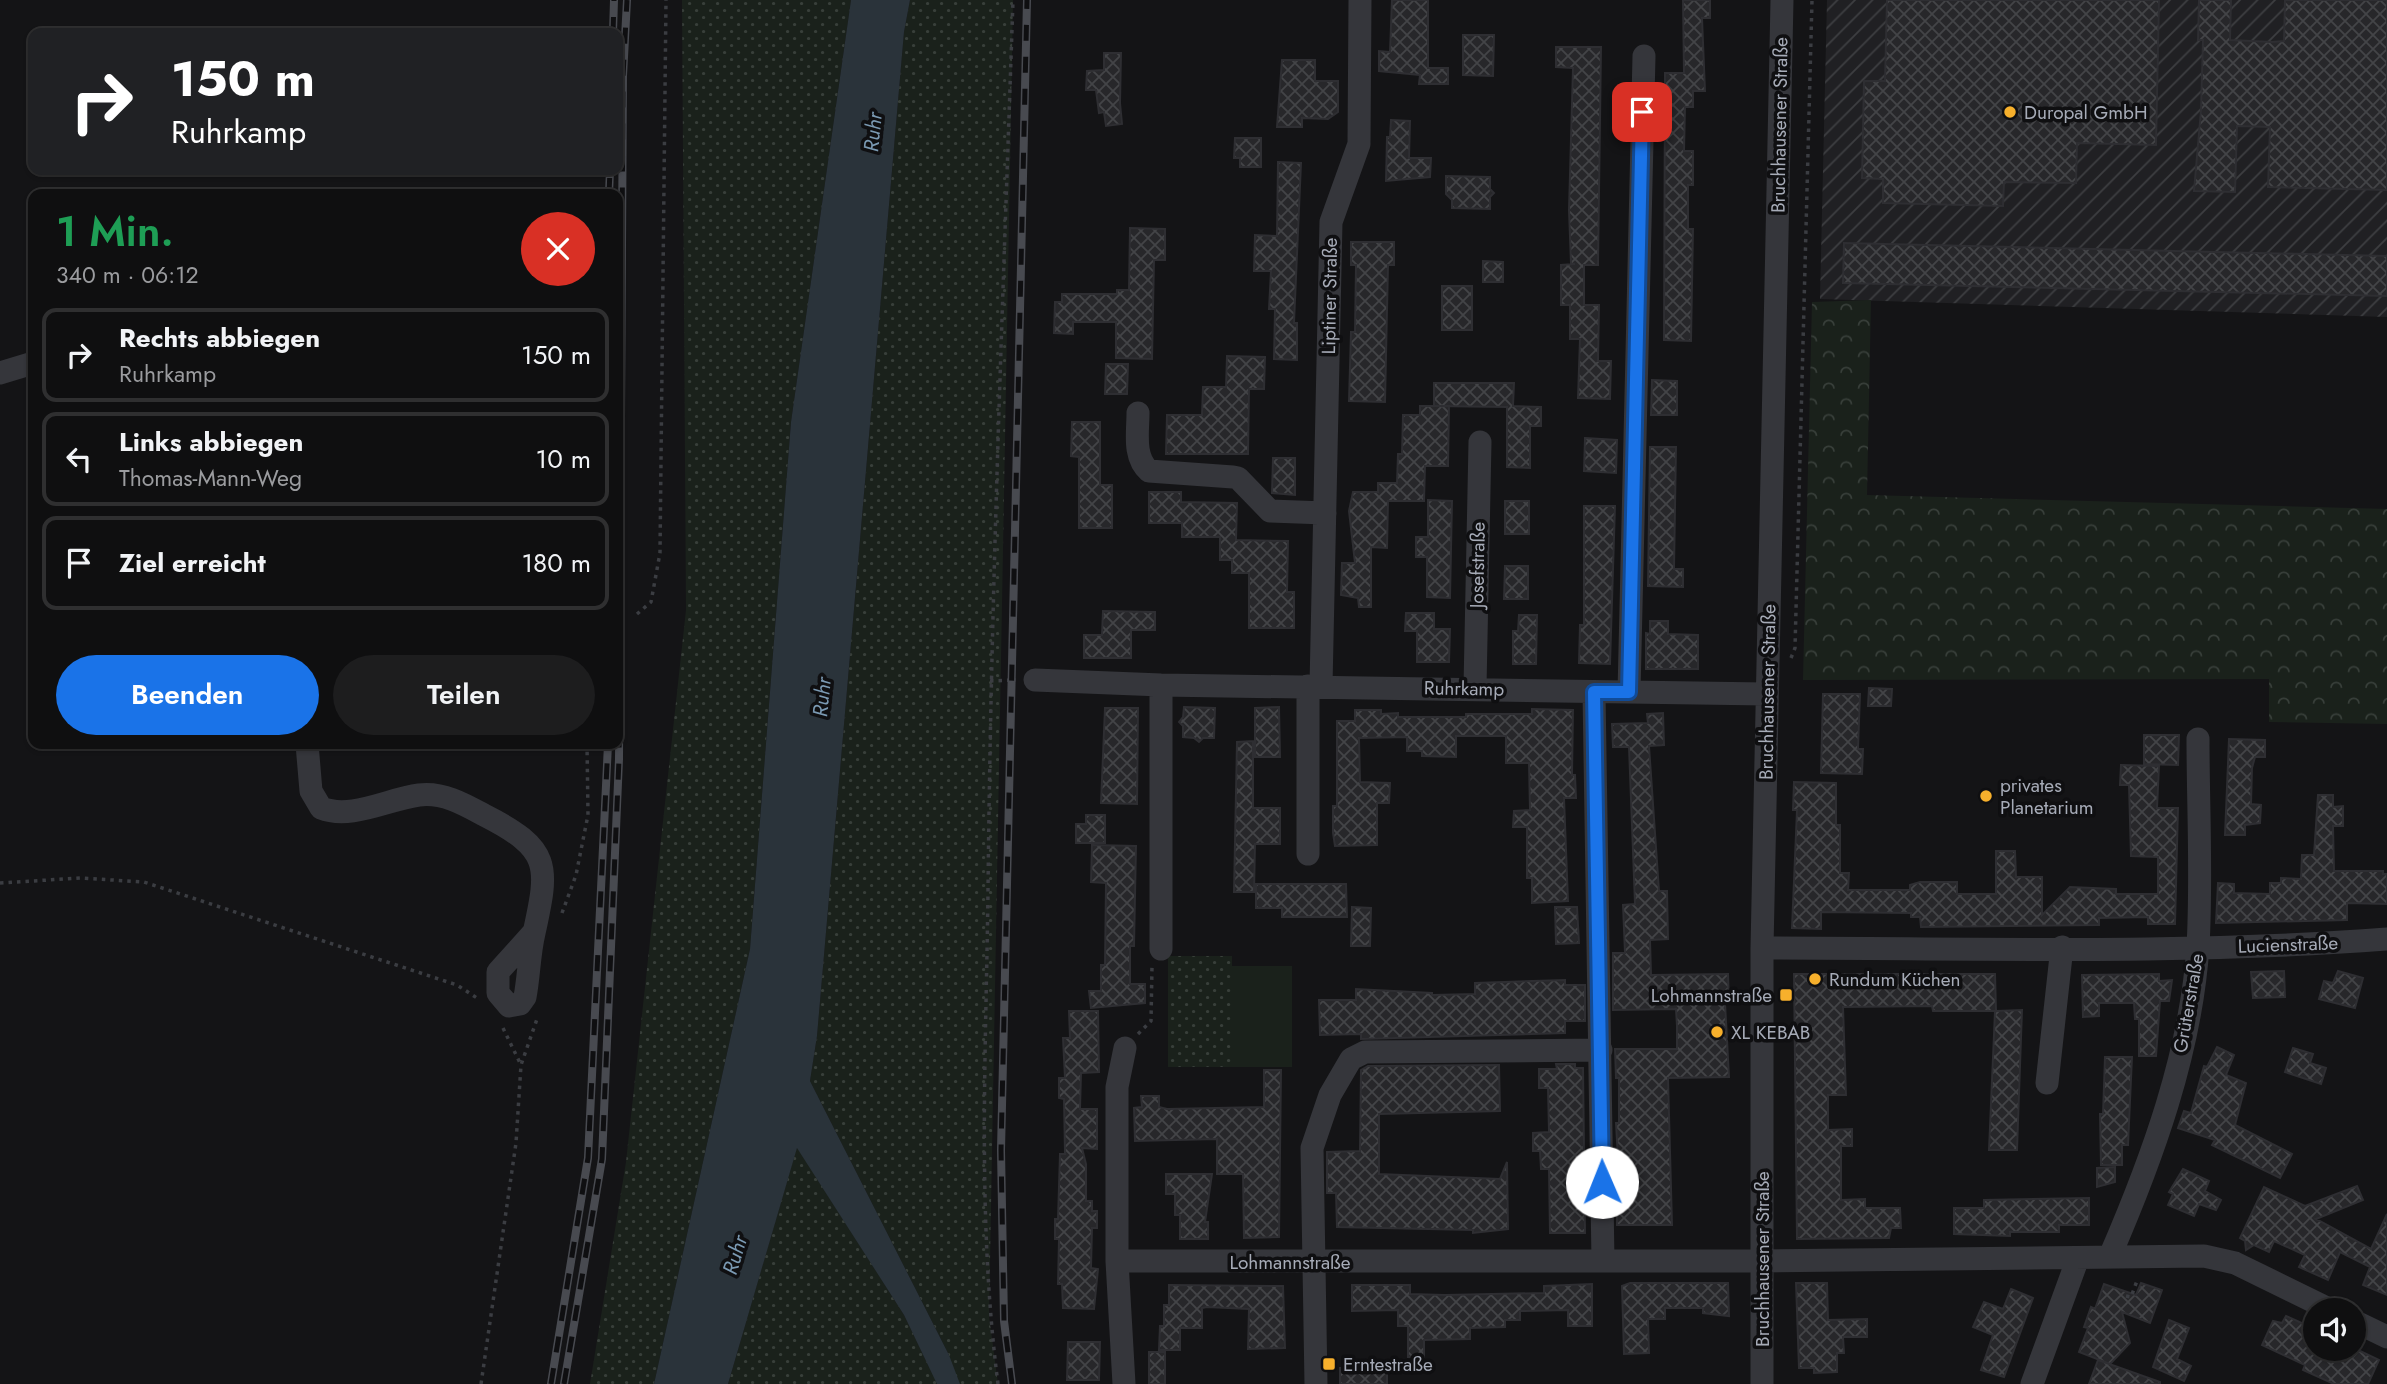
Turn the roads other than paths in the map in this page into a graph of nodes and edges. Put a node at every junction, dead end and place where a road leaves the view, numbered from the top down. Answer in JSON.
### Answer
{"nodes":[{"id":1,"x":1360,"y":0,"type":"edge"},
{"id":2,"x":1782,"y":0,"type":"edge"},
{"id":3,"x":1644,"y":56,"type":"dead end"},
{"id":4,"x":28,"y":365,"type":"edge"},
{"id":5,"x":0,"y":373,"type":"edge"},
{"id":6,"x":1138,"y":413,"type":"dead end"},
{"id":7,"x":1480,"y":442,"type":"dead end"},
{"id":8,"x":1325,"y":513,"type":"junction"},
{"id":9,"x":1035,"y":680,"type":"dead end"},
{"id":10,"x":1161,"y":685,"type":"junction"},
{"id":11,"x":1315,"y":686,"type":"junction"},
{"id":12,"x":1475,"y":687,"type":"junction"},
{"id":13,"x":1594,"y":692,"type":"junction"},
{"id":14,"x":1629,"y":692,"type":"junction"},
{"id":15,"x":1766,"y":694,"type":"junction"},
{"id":16,"x":2198,"y":739,"type":"dead end"},
{"id":17,"x":307,"y":749,"type":"edge"},
{"id":18,"x":1308,"y":854,"type":"dead end"},
{"id":19,"x":534,"y":932,"type":"dead end"},
{"id":20,"x":2387,"y":939,"type":"edge"},
{"id":21,"x":2062,"y":947,"type":"junction"},
{"id":22,"x":2198,"y":947,"type":"junction"},
{"id":23,"x":1762,"y":948,"type":"junction"},
{"id":24,"x":1161,"y":949,"type":"road end"},
{"id":25,"x":1125,"y":1048,"type":"road end"},
{"id":26,"x":1601,"y":1051,"type":"junction"},
{"id":27,"x":2047,"y":1083,"type":"dead end"},
{"id":28,"x":2110,"y":1256,"type":"junction"},
{"id":29,"x":2078,"y":1258,"type":"junction"},
{"id":30,"x":1117,"y":1261,"type":"junction"},
{"id":31,"x":1603,"y":1261,"type":"junction"},
{"id":32,"x":1761,"y":1261,"type":"junction"},
{"id":33,"x":1315,"y":1262,"type":"junction"},
{"id":34,"x":2306,"y":1298,"type":"edge"},
{"id":35,"x":2366,"y":1327,"type":"edge"},
{"id":36,"x":2387,"y":1337,"type":"edge"},
{"id":37,"x":1125,"y":1384,"type":"edge"},
{"id":38,"x":1316,"y":1384,"type":"edge"},
{"id":39,"x":1762,"y":1384,"type":"edge"},
{"id":40,"x":2032,"y":1384,"type":"edge"}],
"edges":[{"from":1,"to":8,"type":"street","name":"Liptiner Straße"},
{"from":2,"to":15,"type":"street","name":"Bruchhausener Straße"},
{"from":3,"to":14,"type":"street"},
{"from":4,"to":5,"type":"street"},
{"from":6,"to":8,"type":"street"},
{"from":7,"to":12,"type":"street","name":"Josefstraße"},
{"from":8,"to":11,"type":"street","name":"Liptiner Straße"},
{"from":9,"to":10,"type":"street","name":"Ruhrkamp"},
{"from":10,"to":11,"type":"street","name":"Ruhrkamp"},
{"from":10,"to":24,"type":"street"},
{"from":11,"to":12,"type":"street","name":"Ruhrkamp"},
{"from":11,"to":18,"type":"street","name":"Liptiner Straße"},
{"from":12,"to":13,"type":"street","name":"Ruhrkamp"},
{"from":13,"to":14,"type":"street","name":"Ruhrkamp"},
{"from":13,"to":26,"type":"street"},
{"from":14,"to":15,"type":"street","name":"Ruhrkamp"},
{"from":15,"to":23,"type":"street","name":"Bruchhausener Straße"},
{"from":16,"to":22,"type":"street","name":"Grüterstraße"},
{"from":17,"to":19,"type":"street"},
{"from":20,"to":22,"type":"street","name":"Lucienstraße"},
{"from":21,"to":22,"type":"street","name":"Lucienstraße"},
{"from":21,"to":23,"type":"street","name":"Lucienstraße"},
{"from":21,"to":27,"type":"street"},
{"from":22,"to":28,"type":"street","name":"Grüterstraße"},
{"from":23,"to":32,"type":"street","name":"Bruchhausener Straße"},
{"from":25,"to":30,"type":"street"},
{"from":26,"to":31,"type":"street"},
{"from":26,"to":33,"type":"street"},
{"from":28,"to":29,"type":"street","name":"Lohmannstraße"},
{"from":28,"to":34,"type":"street","name":"Lohmannstraße"},
{"from":29,"to":32,"type":"street","name":"Lohmannstraße"},
{"from":29,"to":40,"type":"street"},
{"from":30,"to":33,"type":"street","name":"Lohmannstraße"},
{"from":30,"to":37,"type":"street"},
{"from":31,"to":32,"type":"street","name":"Lohmannstraße"},
{"from":31,"to":33,"type":"street","name":"Lohmannstraße"},
{"from":32,"to":39,"type":"street","name":"Bruchhausener Straße"},
{"from":33,"to":38,"type":"street"},
{"from":35,"to":36,"type":"street"}]}
